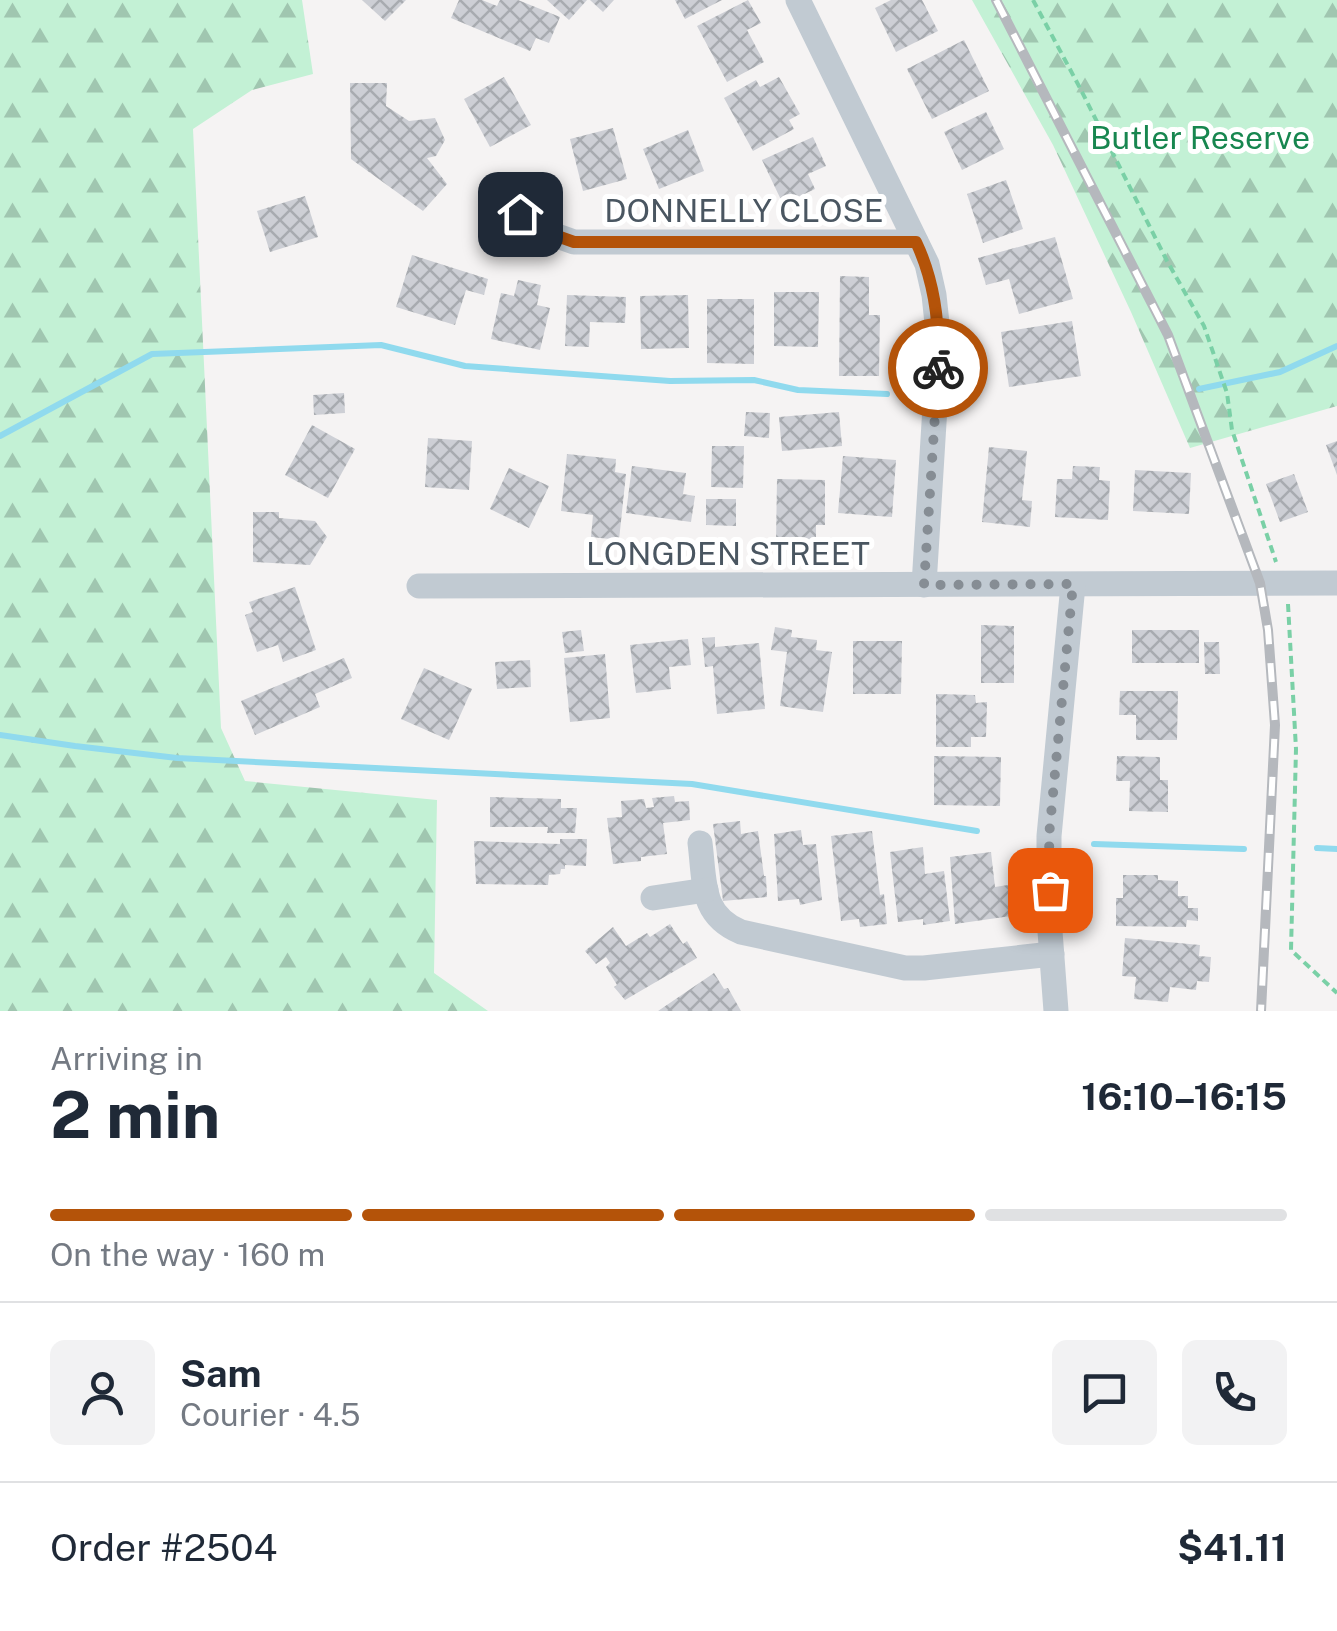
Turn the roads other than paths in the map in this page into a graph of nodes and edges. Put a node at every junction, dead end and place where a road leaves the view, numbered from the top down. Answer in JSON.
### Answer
{"nodes":[{"id":1,"x":798,"y":0,"type":"edge"},
{"id":2,"x":520,"y":214,"type":"dead end"},
{"id":3,"x":916,"y":242,"type":"junction"},
{"id":4,"x":1337,"y":583,"type":"edge"},
{"id":5,"x":1073,"y":584,"type":"junction"},
{"id":6,"x":924,"y":585,"type":"junction"},
{"id":7,"x":419,"y":586,"type":"dead end"},
{"id":8,"x":700,"y":843,"type":"dead end"},
{"id":9,"x":706,"y":890,"type":"junction"},
{"id":10,"x":653,"y":898,"type":"dead end"},
{"id":11,"x":1052,"y":954,"type":"junction"},
{"id":12,"x":1056,"y":1011,"type":"edge"}],
"edges":[{"from":1,"to":3,"type":"street"},
{"from":2,"to":3,"type":"street","name":"DONNELLY CLOSE"},
{"from":3,"to":6,"type":"street"},
{"from":4,"to":5,"type":"street","name":"LONGDEN STREET"},
{"from":5,"to":6,"type":"street","name":"LONGDEN STREET"},
{"from":5,"to":11,"type":"street"},
{"from":6,"to":7,"type":"street","name":"LONGDEN STREET"},
{"from":8,"to":9,"type":"street"},
{"from":9,"to":10,"type":"street"},
{"from":9,"to":11,"type":"street"},
{"from":11,"to":12,"type":"street"}]}
